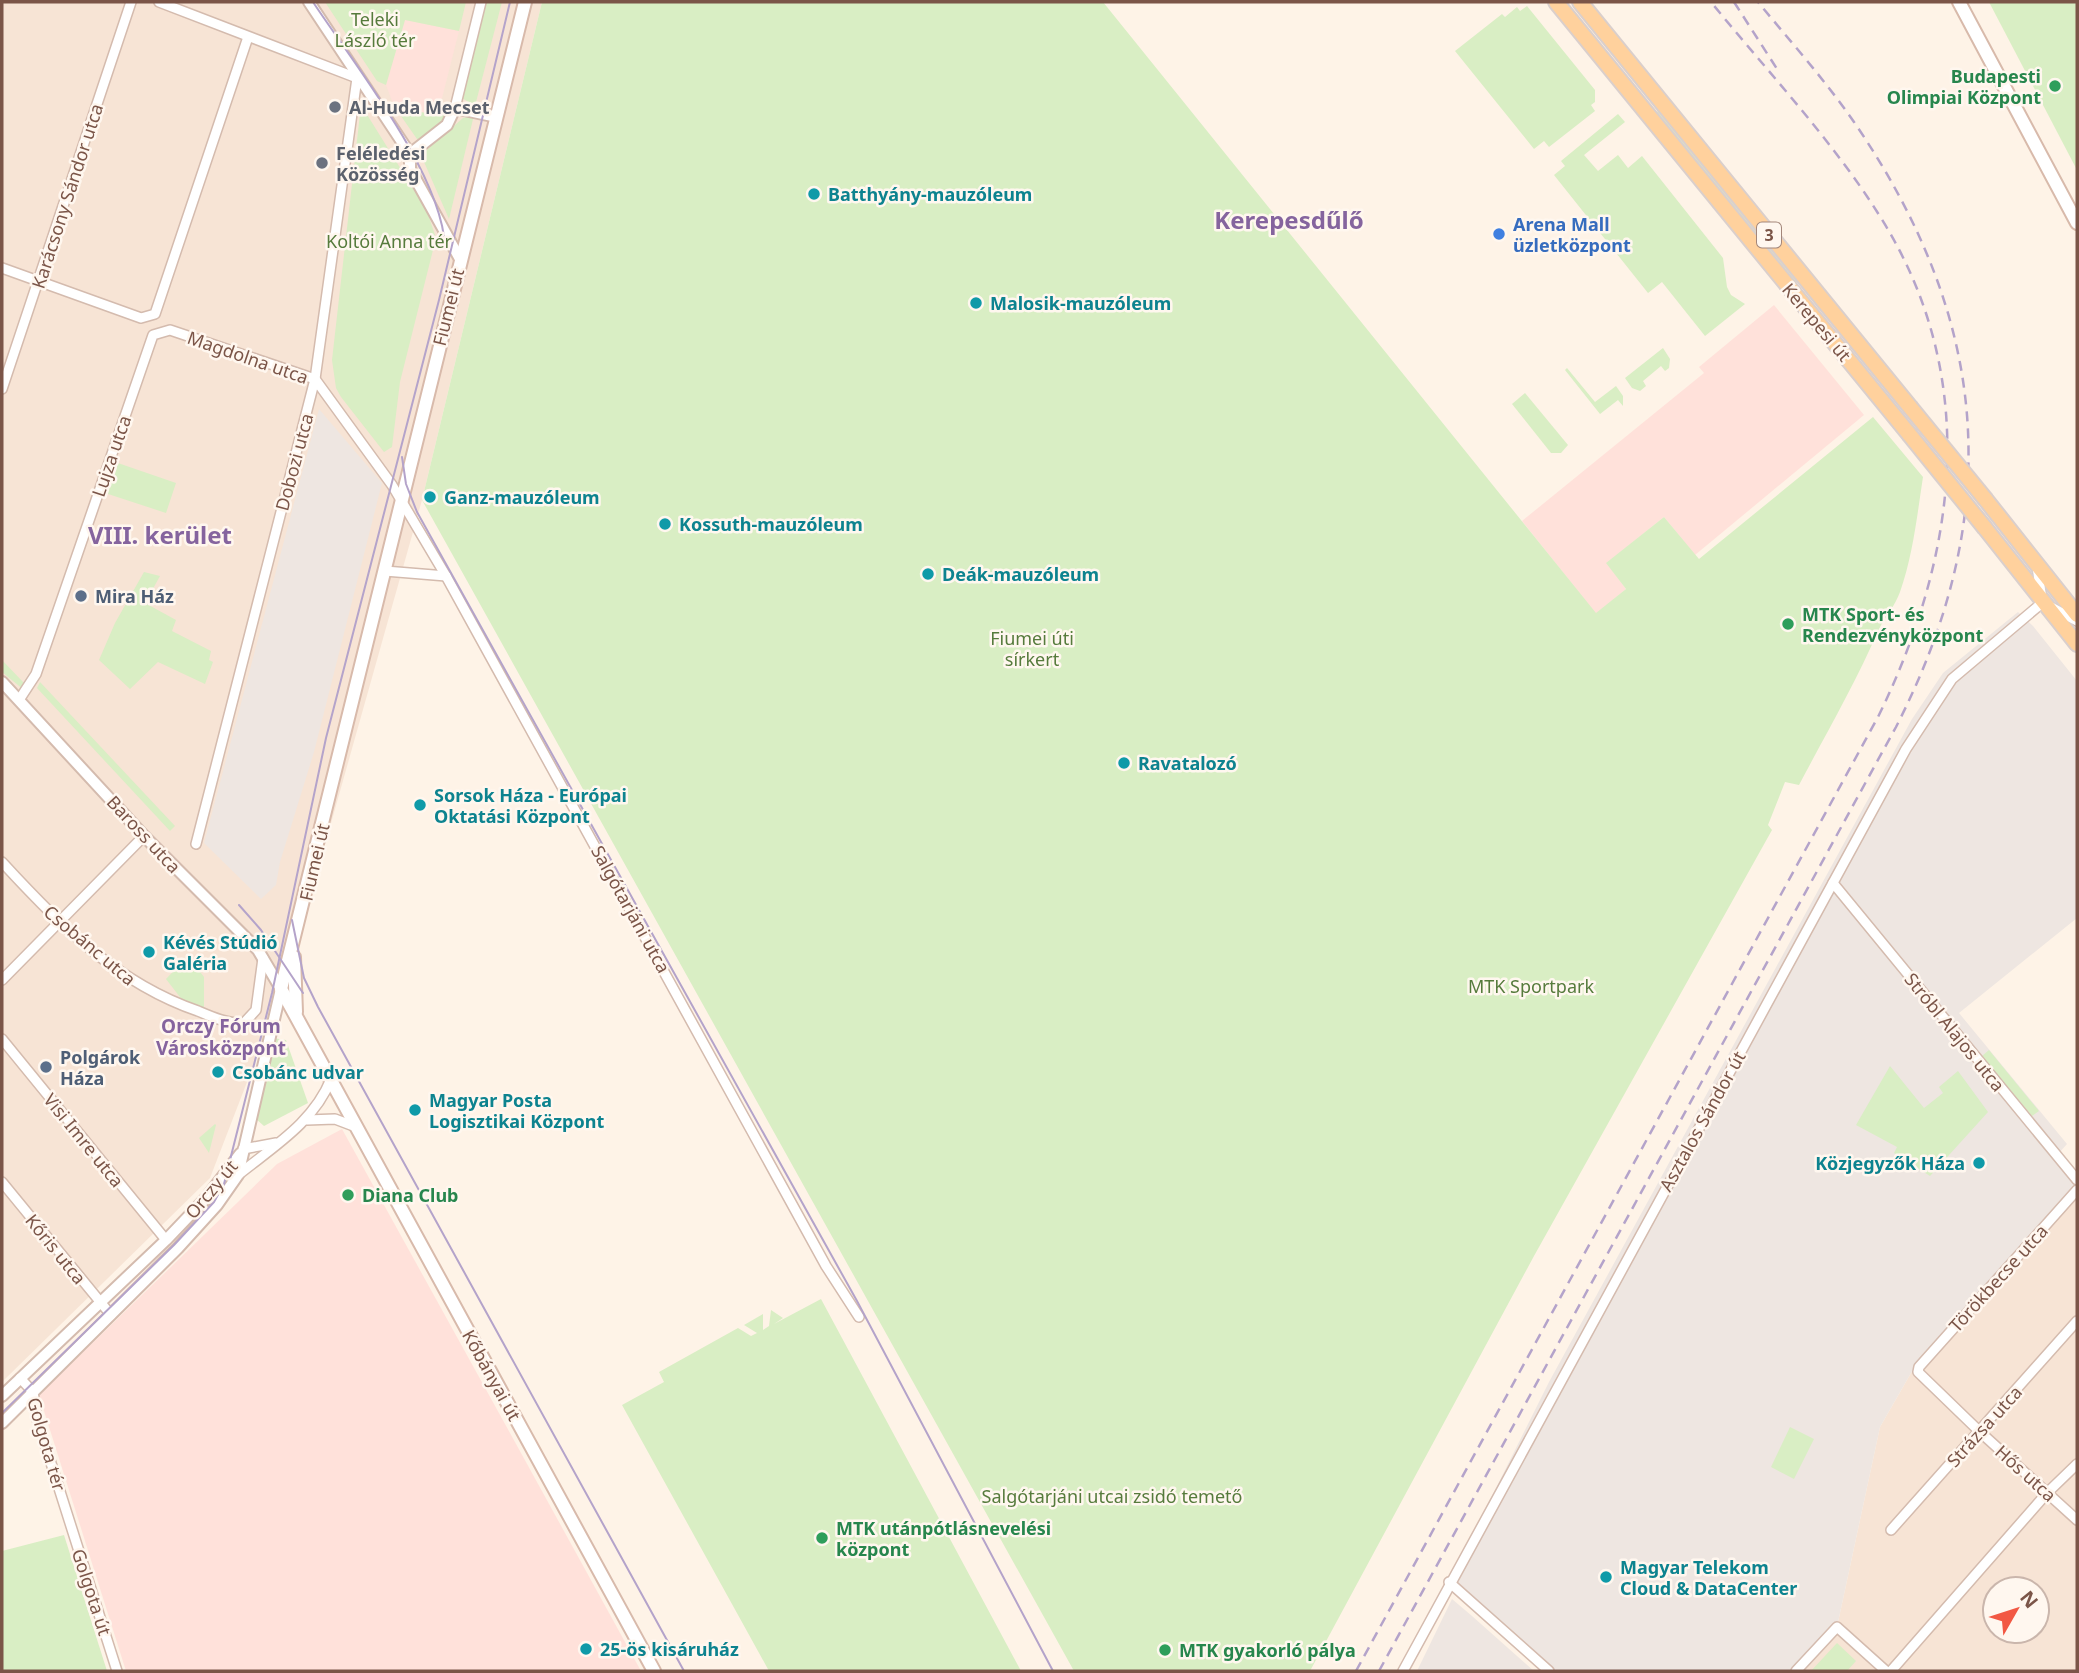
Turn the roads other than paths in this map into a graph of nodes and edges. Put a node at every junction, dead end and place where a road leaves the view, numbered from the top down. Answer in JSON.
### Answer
{"nodes":[{"id":1,"x":131,"y":2,"type":"edge"},
{"id":2,"x":159,"y":2,"type":"edge"},
{"id":3,"x":309,"y":2,"type":"edge"},
{"id":4,"x":481,"y":2,"type":"edge"},
{"id":5,"x":525,"y":2,"type":"edge"},
{"id":6,"x":1556,"y":2,"type":"edge"},
{"id":7,"x":1580,"y":2,"type":"edge"},
{"id":8,"x":1959,"y":2,"type":"edge"},
{"id":9,"x":248,"y":37,"type":"junction"},
{"id":10,"x":359,"y":77,"type":"junction"},
{"id":11,"x":455,"y":108,"type":"junction"},
{"id":12,"x":497,"y":117,"type":"junction"},
{"id":13,"x":410,"y":154,"type":"junction"},
{"id":14,"x":2077,"y":223,"type":"edge"},
{"id":15,"x":460,"y":259,"type":"junction"},
{"id":16,"x":2,"y":268,"type":"edge"},
{"id":17,"x":38,"y":281,"type":"junction"},
{"id":18,"x":159,"y":331,"type":"joint"},
{"id":19,"x":315,"y":379,"type":"junction"},
{"id":20,"x":2,"y":389,"type":"edge"},
{"id":21,"x":402,"y":502,"type":"junction"},
{"id":22,"x":2036,"y":564,"type":"junction"},
{"id":23,"x":385,"y":571,"type":"junction"},
{"id":24,"x":446,"y":576,"type":"junction"},
{"id":25,"x":2042,"y":603,"type":"junction"},
{"id":26,"x":2077,"y":615,"type":"edge"},
{"id":27,"x":2077,"y":621,"type":"edge"},
{"id":28,"x":2077,"y":644,"type":"edge"},
{"id":29,"x":4,"y":689,"type":"edge"},
{"id":30,"x":19,"y":700,"type":"junction"},
{"id":31,"x":144,"y":836,"type":"junction"},
{"id":32,"x":196,"y":844,"type":"dead end"},
{"id":33,"x":2,"y":862,"type":"edge"},
{"id":34,"x":1833,"y":883,"type":"junction"},
{"id":35,"x":58,"y":922,"type":"junction"},
{"id":36,"x":297,"y":932,"type":"junction"},
{"id":37,"x":263,"y":958,"type":"junction"},
{"id":38,"x":2,"y":980,"type":"edge"},
{"id":39,"x":281,"y":989,"type":"junction"},
{"id":40,"x":297,"y":1018,"type":"junction"},
{"id":41,"x":2,"y":1039,"type":"edge"},
{"id":42,"x":331,"y":1079,"type":"junction"},
{"id":43,"x":307,"y":1120,"type":"junction"},
{"id":44,"x":357,"y":1128,"type":"junction"},
{"id":45,"x":278,"y":1143,"type":"junction"},
{"id":46,"x":243,"y":1149,"type":"junction"},
{"id":47,"x":262,"y":1155,"type":"junction"},
{"id":48,"x":239,"y":1175,"type":"junction"},
{"id":49,"x":2077,"y":1180,"type":"edge"},
{"id":50,"x":2,"y":1182,"type":"edge"},
{"id":51,"x":2077,"y":1190,"type":"edge"},
{"id":52,"x":166,"y":1240,"type":"junction"},
{"id":53,"x":99,"y":1301,"type":"junction"},
{"id":54,"x":111,"y":1315,"type":"junction"},
{"id":55,"x":859,"y":1318,"type":"dead end"},
{"id":56,"x":2077,"y":1321,"type":"edge"},
{"id":57,"x":1919,"y":1367,"type":"joint"},
{"id":58,"x":20,"y":1378,"type":"junction"},
{"id":59,"x":33,"y":1392,"type":"junction"},
{"id":60,"x":2,"y":1396,"type":"edge"},
{"id":61,"x":2,"y":1423,"type":"edge"},
{"id":62,"x":1979,"y":1431,"type":"junction"},
{"id":63,"x":2077,"y":1464,"type":"edge"},
{"id":64,"x":2047,"y":1493,"type":"junction"},
{"id":65,"x":67,"y":1514,"type":"joint"},
{"id":66,"x":2077,"y":1520,"type":"edge"},
{"id":67,"x":1891,"y":1530,"type":"dead end"},
{"id":68,"x":1449,"y":1582,"type":"junction"},
{"id":69,"x":117,"y":1671,"type":"edge"},
{"id":70,"x":654,"y":1671,"type":"edge"},
{"id":71,"x":1403,"y":1671,"type":"edge"},
{"id":72,"x":1549,"y":1671,"type":"edge"},
{"id":73,"x":1796,"y":1671,"type":"edge"},
{"id":74,"x":1889,"y":1671,"type":"edge"}],
"edges":[{"from":1,"to":17,"type":"street","name":"Karácsony Sándor utca"},
{"from":2,"to":9,"type":"street"},
{"from":3,"to":10,"type":"street"},
{"from":4,"to":11,"type":"street"},
{"from":5,"to":12,"type":"main road","name":"Fiumei út"},
{"from":6,"to":25,"type":"main road","name":"Kerepesi út","number":"3","bridge":true},
{"from":7,"to":22,"type":"main road","name":"Kerepesi út","number":"3","bridge":true},
{"from":8,"to":14,"type":"main road"},
{"from":9,"to":10,"type":"street"},
{"from":9,"to":17,"type":"street"},
{"from":10,"to":13,"type":"street"},
{"from":10,"to":19,"type":"street","name":"Dobozi utca"},
{"from":11,"to":12,"type":"street"},
{"from":11,"to":13,"type":"street"},
{"from":12,"to":15,"type":"main road","name":"Fiumei út"},
{"from":13,"to":15,"type":"street"},
{"from":15,"to":21,"type":"main road","name":"Fiumei út"},
{"from":16,"to":17,"type":"street"},
{"from":17,"to":20,"type":"street","name":"Karácsony Sándor utca"},
{"from":18,"to":19,"type":"street","name":"Magdolna utca"},
{"from":18,"to":30,"type":"street","name":"Lujza utca"},
{"from":19,"to":21,"type":"street","name":"Magdolna utca"},
{"from":19,"to":32,"type":"street","name":"Dobozi utca"},
{"from":21,"to":23,"type":"main road","name":"Fiumei út"},
{"from":21,"to":24,"type":"street","name":"Salgótarjáni utca"},
{"from":22,"to":25,"type":"street"},
{"from":22,"to":26,"type":"main road","name":"Kerepesi út","number":"3"},
{"from":23,"to":24,"type":"street"},
{"from":23,"to":36,"type":"main road","name":"Fiumei út"},
{"from":24,"to":55,"type":"street","name":"Salgótarjáni utca"},
{"from":25,"to":27,"type":"street"},
{"from":25,"to":28,"type":"main road","name":"Kerepesi út","number":"3"},
{"from":25,"to":34,"type":"street","name":"Asztalos Sándor út"},
{"from":29,"to":30,"type":"street","name":"Baross utca"},
{"from":30,"to":31,"type":"street","name":"Baross utca"},
{"from":31,"to":35,"type":"street"},
{"from":31,"to":37,"type":"street","name":"Baross utca"},
{"from":33,"to":35,"type":"street","name":"Csobánc utca"},
{"from":34,"to":49,"type":"street","name":"Stróbl Alajos utca"},
{"from":34,"to":68,"type":"street","name":"Asztalos Sándor út"},
{"from":35,"to":37,"type":"street","name":"Csobánc utca"},
{"from":35,"to":38,"type":"street"},
{"from":36,"to":39,"type":"main road","name":"Fiumei út"},
{"from":36,"to":40,"type":"main road"},
{"from":37,"to":39,"type":"street","name":"Baross utca"},
{"from":39,"to":40,"type":"main road","name":"Kőbányai út"},
{"from":39,"to":46,"type":"street"},
{"from":40,"to":42,"type":"main road","name":"Kőbányai út"},
{"from":41,"to":52,"type":"street","name":"Visi Imre utca"},
{"from":42,"to":43,"type":"street"},
{"from":42,"to":44,"type":"main road","name":"Kőbányai út"},
{"from":43,"to":44,"type":"street"},
{"from":43,"to":45,"type":"street"},
{"from":44,"to":70,"type":"main road","name":"Kőbányai út"},
{"from":45,"to":46,"type":"street"},
{"from":45,"to":47,"type":"street"},
{"from":46,"to":47,"type":"street"},
{"from":46,"to":48,"type":"street","name":"Orczy út"},
{"from":46,"to":52,"type":"street","name":"Orczy út"},
{"from":47,"to":48,"type":"street"},
{"from":48,"to":54,"type":"street","name":"Orczy út"},
{"from":50,"to":53,"type":"street","name":"Kőris utca"},
{"from":51,"to":57,"type":"street","name":"Törökbecse utca"},
{"from":52,"to":53,"type":"street","name":"Orczy út"},
{"from":53,"to":54,"type":"street","name":"Kőris utca"},
{"from":53,"to":58,"type":"street","name":"Orczy út"},
{"from":54,"to":59,"type":"street","name":"Orczy út"},
{"from":56,"to":62,"type":"street","name":"Strázsa utca"},
{"from":57,"to":62,"type":"street","name":"Hős utca"},
{"from":58,"to":59,"type":"street","name":"Golgota tér"},
{"from":58,"to":60,"type":"street","name":"Orczy út"},
{"from":59,"to":61,"type":"street","name":"Orczy út"},
{"from":59,"to":65,"type":"street","name":"Golgota tér"},
{"from":62,"to":64,"type":"street","name":"Hős utca"},
{"from":62,"to":67,"type":"street","name":"Strázsa utca"},
{"from":63,"to":64,"type":"street"},
{"from":64,"to":66,"type":"street","name":"Hős utca"},
{"from":64,"to":74,"type":"street"},
{"from":65,"to":69,"type":"street","name":"Golgota út"},
{"from":68,"to":71,"type":"street","name":"Asztalos Sándor út"},
{"from":68,"to":72,"type":"street"},
{"from":73,"to":74,"type":"street"}]}
